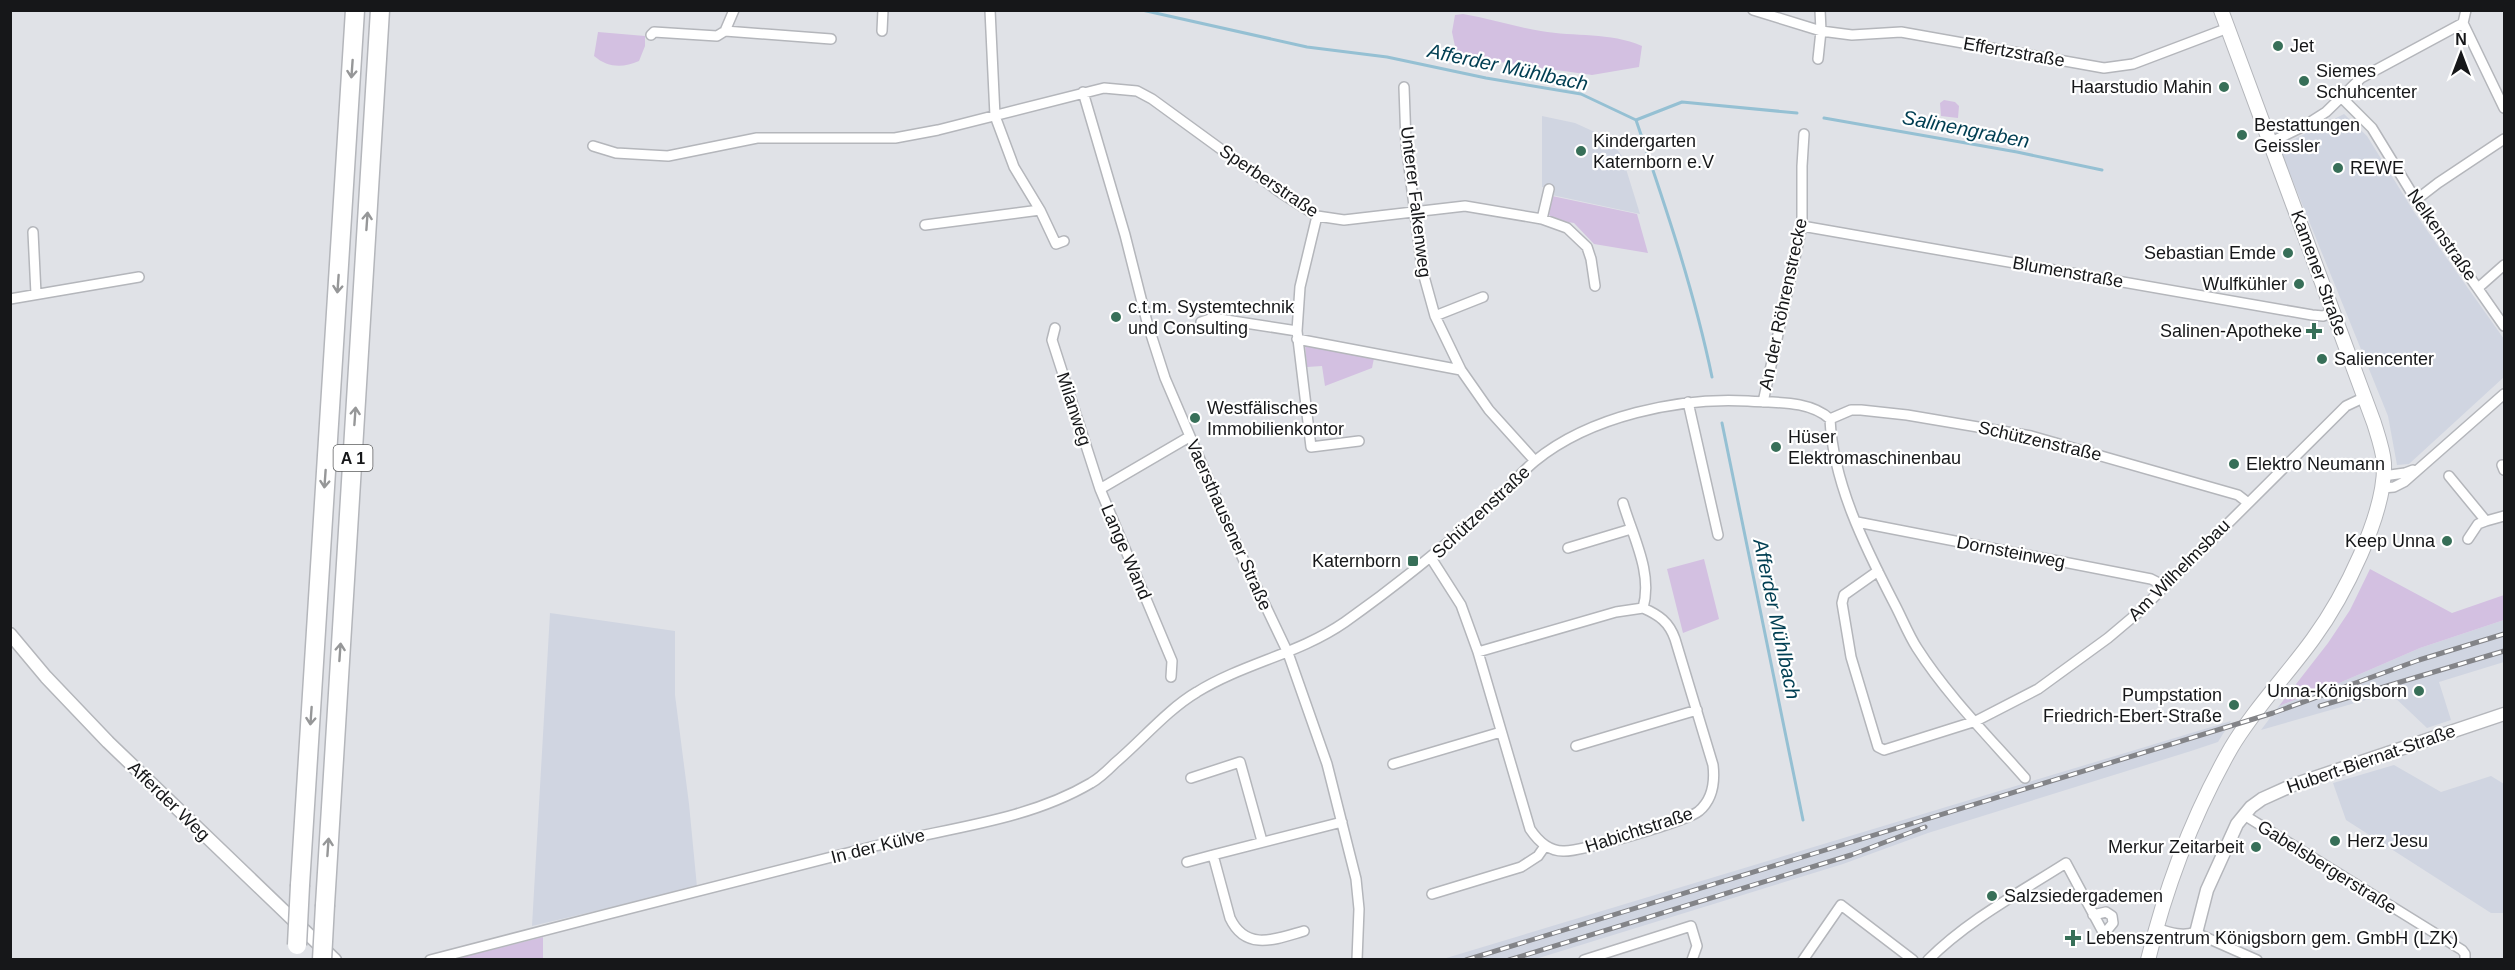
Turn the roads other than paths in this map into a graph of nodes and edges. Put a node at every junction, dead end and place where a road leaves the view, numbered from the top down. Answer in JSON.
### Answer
{"nodes":[{"id":1,"x":355,"y":10,"type":"edge"},
{"id":2,"x":380,"y":10,"type":"edge"},
{"id":3,"x":734,"y":10,"type":"edge"},
{"id":4,"x":883,"y":10,"type":"edge"},
{"id":5,"x":990,"y":10,"type":"edge"},
{"id":6,"x":1753,"y":10,"type":"edge"},
{"id":7,"x":1821,"y":10,"type":"edge"},
{"id":8,"x":2221,"y":10,"type":"edge"},
{"id":9,"x":2466,"y":10,"type":"edge"},
{"id":10,"x":2463,"y":23,"type":"junction"},
{"id":11,"x":2228,"y":28,"type":"junction"},
{"id":12,"x":725,"y":31,"type":"junction"},
{"id":13,"x":882,"y":31,"type":"dead end"},
{"id":14,"x":1821,"y":31,"type":"junction"},
{"id":15,"x":651,"y":34,"type":"dead end"},
{"id":16,"x":831,"y":39,"type":"dead end"},
{"id":17,"x":1818,"y":58,"type":"dead end"},
{"id":18,"x":1404,"y":87,"type":"dead end"},
{"id":19,"x":1083,"y":92,"type":"junction"},
{"id":20,"x":2341,"y":97,"type":"junction"},
{"id":21,"x":2505,"y":108,"type":"edge"},
{"id":22,"x":995,"y":116,"type":"junction"},
{"id":23,"x":1804,"y":134,"type":"dead end"},
{"id":24,"x":2505,"y":140,"type":"edge"},
{"id":25,"x":2269,"y":143,"type":"junction"},
{"id":26,"x":593,"y":146,"type":"dead end"},
{"id":27,"x":1549,"y":189,"type":"dead end"},
{"id":28,"x":2416,"y":200,"type":"junction"},
{"id":29,"x":1040,"y":210,"type":"junction"},
{"id":30,"x":1415,"y":212,"type":"junction"},
{"id":31,"x":1317,"y":216,"type":"junction"},
{"id":32,"x":1542,"y":219,"type":"junction"},
{"id":33,"x":925,"y":225,"type":"dead end"},
{"id":34,"x":1802,"y":226,"type":"junction"},
{"id":35,"x":33,"y":232,"type":"dead end"},
{"id":36,"x":1064,"y":241,"type":"dead end"},
{"id":37,"x":2505,"y":265,"type":"edge"},
{"id":38,"x":139,"y":277,"type":"dead end"},
{"id":39,"x":1595,"y":286,"type":"dead end"},
{"id":40,"x":2478,"y":288,"type":"junction"},
{"id":41,"x":36,"y":294,"type":"junction"},
{"id":42,"x":1483,"y":297,"type":"dead end"},
{"id":43,"x":10,"y":299,"type":"edge"},
{"id":44,"x":2334,"y":312,"type":"junction"},
{"id":45,"x":1435,"y":316,"type":"junction"},
{"id":46,"x":1201,"y":322,"type":"dead end"},
{"id":47,"x":2505,"y":326,"type":"edge"},
{"id":48,"x":1055,"y":328,"type":"dead end"},
{"id":49,"x":1297,"y":335,"type":"junction"},
{"id":50,"x":1461,"y":370,"type":"junction"},
{"id":51,"x":2505,"y":394,"type":"edge"},
{"id":52,"x":2365,"y":397,"type":"junction"},
{"id":53,"x":1688,"y":402,"type":"junction"},
{"id":54,"x":1763,"y":402,"type":"junction"},
{"id":55,"x":1830,"y":419,"type":"junction"},
{"id":56,"x":1189,"y":437,"type":"junction"},
{"id":57,"x":1359,"y":441,"type":"dead end"},
{"id":58,"x":1535,"y":461,"type":"junction"},
{"id":59,"x":2449,"y":476,"type":"dead end"},
{"id":60,"x":2382,"y":482,"type":"junction"},
{"id":61,"x":1100,"y":489,"type":"junction"},
{"id":62,"x":2247,"y":502,"type":"junction"},
{"id":63,"x":1623,"y":503,"type":"dead end"},
{"id":64,"x":2504,"y":516,"type":"edge"},
{"id":65,"x":2486,"y":521,"type":"junction"},
{"id":66,"x":1857,"y":522,"type":"junction"},
{"id":67,"x":1631,"y":529,"type":"junction"},
{"id":68,"x":1718,"y":535,"type":"dead end"},
{"id":69,"x":2468,"y":539,"type":"dead end"},
{"id":70,"x":1568,"y":548,"type":"dead end"},
{"id":71,"x":1431,"y":558,"type":"junction"},
{"id":72,"x":1878,"y":571,"type":"junction"},
{"id":73,"x":2165,"y":586,"type":"junction"},
{"id":74,"x":1643,"y":608,"type":"junction"},
{"id":75,"x":10,"y":634,"type":"edge"},
{"id":76,"x":1478,"y":652,"type":"junction"},
{"id":77,"x":1288,"y":653,"type":"junction"},
{"id":78,"x":1171,"y":678,"type":"dead end"},
{"id":79,"x":1697,"y":710,"type":"junction"},
{"id":80,"x":2505,"y":714,"type":"edge"},
{"id":81,"x":1976,"y":721,"type":"junction"},
{"id":82,"x":1501,"y":732,"type":"junction"},
{"id":83,"x":1576,"y":746,"type":"dead end"},
{"id":84,"x":1393,"y":764,"type":"dead end"},
{"id":85,"x":1191,"y":778,"type":"dead end"},
{"id":86,"x":2025,"y":778,"type":"dead end"},
{"id":87,"x":2244,"y":815,"type":"junction"},
{"id":88,"x":1342,"y":822,"type":"junction"},
{"id":89,"x":1263,"y":841,"type":"junction"},
{"id":90,"x":1545,"y":846,"type":"junction"},
{"id":91,"x":1213,"y":855,"type":"junction"},
{"id":92,"x":1187,"y":862,"type":"dead end"},
{"id":93,"x":1432,"y":894,"type":"dead end"},
{"id":94,"x":2093,"y":915,"type":"dead end"},
{"id":95,"x":2157,"y":930,"type":"junction"},
{"id":96,"x":1304,"y":931,"type":"dead end"},
{"id":97,"x":2196,"y":933,"type":"junction"},
{"id":98,"x":296,"y":952,"type":"edge"},
{"id":99,"x":322,"y":960,"type":"edge"},
{"id":100,"x":335,"y":960,"type":"edge"},
{"id":101,"x":430,"y":960,"type":"edge"},
{"id":102,"x":1357,"y":960,"type":"edge"},
{"id":103,"x":1584,"y":960,"type":"edge"},
{"id":104,"x":1692,"y":960,"type":"edge"},
{"id":105,"x":1803,"y":960,"type":"edge"},
{"id":106,"x":1913,"y":960,"type":"edge"},
{"id":107,"x":1928,"y":960,"type":"edge"},
{"id":108,"x":2148,"y":960,"type":"edge"},
{"id":109,"x":2256,"y":960,"type":"edge"},
{"id":110,"x":2465,"y":960,"type":"edge"}],
"edges":[{"from":1,"to":98,"type":"highway","number":"A 1","one_way":true,"bridge":true},
{"from":99,"to":2,"type":"highway","number":"A 1","one_way":true,"bridge":true},
{"from":3,"to":12,"type":"street"},
{"from":4,"to":13,"type":"street"},
{"from":5,"to":22,"type":"street"},
{"from":6,"to":14,"type":"street","name":"Effertzstraße"},
{"from":7,"to":14,"type":"street"},
{"from":8,"to":11,"type":"main road","name":"Kamener Straße"},
{"from":9,"to":10,"type":"street"},
{"from":10,"to":20,"type":"street"},
{"from":10,"to":21,"type":"street"},
{"from":11,"to":14,"type":"street","name":"Effertzstraße"},
{"from":11,"to":25,"type":"main road","name":"Kamener Straße"},
{"from":12,"to":15,"type":"street"},
{"from":12,"to":16,"type":"street"},
{"from":14,"to":17,"type":"street"},
{"from":18,"to":30,"type":"street","name":"Unterer Falkenweg"},
{"from":19,"to":22,"type":"street","name":"Sperberstraße"},
{"from":19,"to":31,"type":"street","name":"Sperberstraße"},
{"from":19,"to":56,"type":"street","name":"Vaersthausener Straße"},
{"from":20,"to":25,"type":"street"},
{"from":20,"to":28,"type":"street","name":"Nelkenstraße"},
{"from":22,"to":26,"type":"street","name":"Sperberstraße"},
{"from":22,"to":29,"type":"street"},
{"from":23,"to":34,"type":"street","name":"An der Röhrenstrecke"},
{"from":24,"to":28,"type":"street"},
{"from":25,"to":44,"type":"main road","name":"Kamener Straße"},
{"from":27,"to":32,"type":"street"},
{"from":28,"to":40,"type":"street","name":"Nelkenstraße"},
{"from":29,"to":33,"type":"street"},
{"from":29,"to":36,"type":"street"},
{"from":30,"to":31,"type":"street","name":"Sperberstraße"},
{"from":30,"to":32,"type":"street","name":"Sperberstraße"},
{"from":30,"to":45,"type":"street","name":"Unterer Falkenweg"},
{"from":31,"to":49,"type":"street"},
{"from":32,"to":39,"type":"street","name":"Sperberstraße"},
{"from":34,"to":44,"type":"street","name":"Blumenstraße"},
{"from":34,"to":54,"type":"street","name":"An der Röhrenstrecke"},
{"from":35,"to":41,"type":"street"},
{"from":37,"to":40,"type":"street","name":"Nelkenstraße"},
{"from":38,"to":41,"type":"street"},
{"from":40,"to":47,"type":"street","name":"Nelkenstraße"},
{"from":41,"to":43,"type":"street"},
{"from":42,"to":45,"type":"street"},
{"from":44,"to":52,"type":"main road","name":"Kamener Straße"},
{"from":45,"to":50,"type":"street","name":"Unterer Falkenweg"},
{"from":46,"to":49,"type":"street"},
{"from":48,"to":61,"type":"street","name":"Milanweg"},
{"from":49,"to":50,"type":"street"},
{"from":49,"to":57,"type":"street"},
{"from":50,"to":58,"type":"street","name":"Unterer Falkenweg"},
{"from":51,"to":60,"type":"street"},
{"from":52,"to":60,"type":"main road","name":"Kamener Straße"},
{"from":52,"to":62,"type":"street","name":"Am Wilhelmsbau"},
{"from":53,"to":54,"type":"street","name":"Schützenstraße"},
{"from":53,"to":58,"type":"street","name":"Schützenstraße"},
{"from":53,"to":68,"type":"street"},
{"from":54,"to":55,"type":"street","name":"Schützenstraße"},
{"from":55,"to":62,"type":"street","name":"Schützenstraße"},
{"from":55,"to":66,"type":"street"},
{"from":56,"to":61,"type":"street","name":"Lange Wand"},
{"from":56,"to":77,"type":"street","name":"Vaersthausener Straße"},
{"from":58,"to":71,"type":"street","name":"Schützenstraße"},
{"from":59,"to":65,"type":"street"},
{"from":60,"to":95,"type":"main road","name":"Kamener Straße"},
{"from":61,"to":78,"type":"street","name":"Lange Wand"},
{"from":62,"to":73,"type":"street","name":"Am Wilhelmsbau"},
{"from":63,"to":67,"type":"street"},
{"from":64,"to":65,"type":"street"},
{"from":65,"to":69,"type":"street"},
{"from":66,"to":72,"type":"street"},
{"from":66,"to":73,"type":"street","name":"Dornsteinweg"},
{"from":67,"to":70,"type":"street"},
{"from":67,"to":74,"type":"street"},
{"from":71,"to":76,"type":"street"},
{"from":71,"to":77,"type":"street","name":"Schützenstraße"},
{"from":72,"to":81,"type":"street"},
{"from":72,"to":81,"type":"street","name":"Am Wilhelmsbau"},
{"from":73,"to":81,"type":"street","name":"Am Wilhelmsbau"},
{"from":74,"to":76,"type":"street"},
{"from":74,"to":79,"type":"street","name":"Habichtstraße"},
{"from":75,"to":100,"type":"street","name":"Afferder Weg"},
{"from":76,"to":82,"type":"street"},
{"from":77,"to":88,"type":"street","name":"Vaersthausener Straße"},
{"from":77,"to":101,"type":"street","name":"In der Külve"},
{"from":79,"to":83,"type":"street"},
{"from":79,"to":90,"type":"street","name":"Habichtstraße"},
{"from":80,"to":87,"type":"street","name":"Hubert-Biernat-Straße"},
{"from":81,"to":86,"type":"street"},
{"from":82,"to":84,"type":"street"},
{"from":82,"to":90,"type":"street"},
{"from":85,"to":89,"type":"street"},
{"from":87,"to":97,"type":"street"},
{"from":87,"to":110,"type":"street","name":"Gabelsbergerstraße"},
{"from":88,"to":89,"type":"street"},
{"from":88,"to":102,"type":"street","name":"Vaersthausener Straße"},
{"from":89,"to":91,"type":"street"},
{"from":90,"to":93,"type":"street"},
{"from":91,"to":92,"type":"street"},
{"from":91,"to":96,"type":"street"},
{"from":94,"to":107,"type":"street"},
{"from":95,"to":97,"type":"street"},
{"from":95,"to":108,"type":"main road","name":"Kamener Straße"},
{"from":97,"to":109,"type":"street"},
{"from":103,"to":104,"type":"street"},
{"from":105,"to":106,"type":"street"}]}
